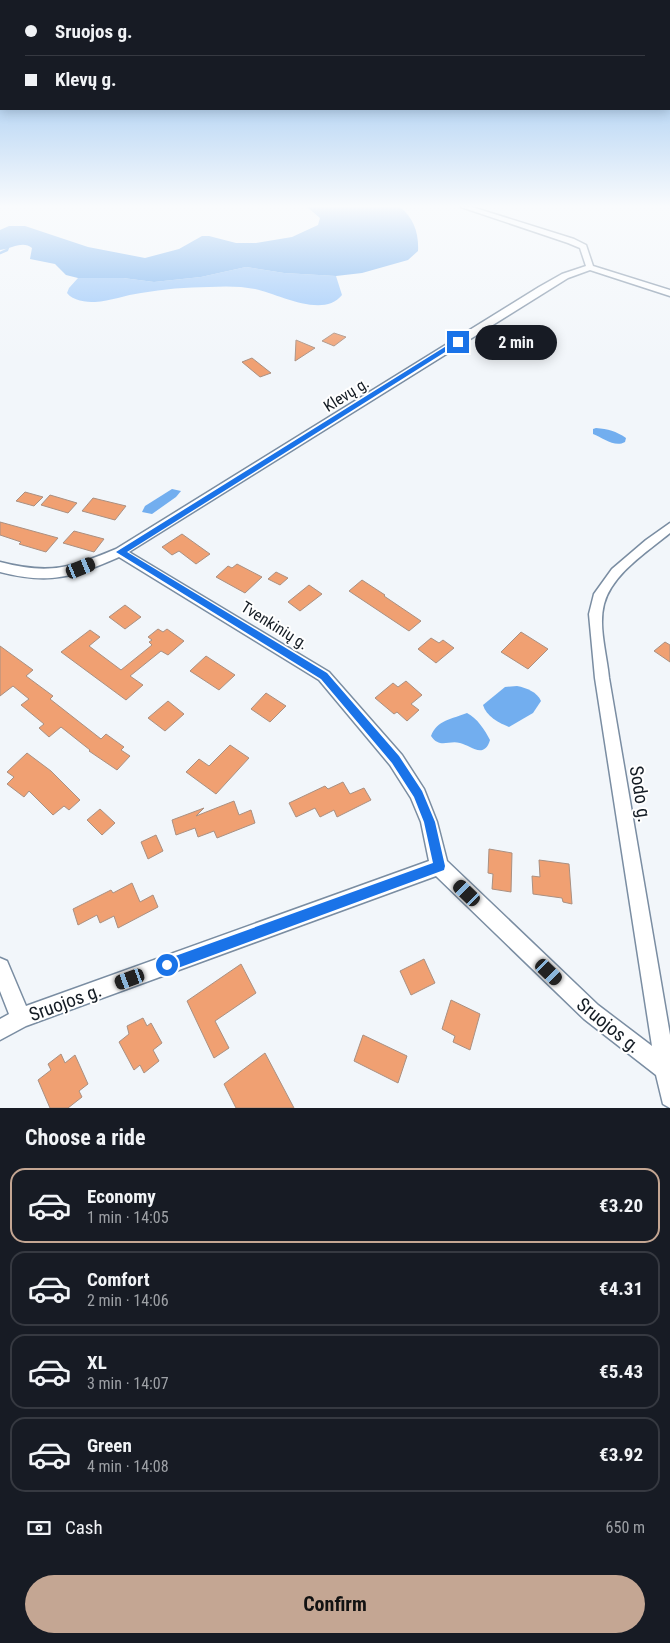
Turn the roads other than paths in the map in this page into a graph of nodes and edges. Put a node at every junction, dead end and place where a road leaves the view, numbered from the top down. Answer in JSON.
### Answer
{"nodes":[{"id":1,"x":587,"y":259,"type":"edge"},
{"id":2,"x":590,"y":267,"type":"junction"},
{"id":3,"x":670,"y":293,"type":"edge"},
{"id":4,"x":670,"y":527,"type":"edge"},
{"id":5,"x":120,"y":552,"type":"junction"},
{"id":6,"x":0,"y":567,"type":"edge"},
{"id":7,"x":440,"y":866,"type":"junction"},
{"id":8,"x":0,"y":968,"type":"edge"},
{"id":9,"x":21,"y":1018,"type":"junction"},
{"id":10,"x":0,"y":1030,"type":"edge"},
{"id":11,"x":665,"y":1069,"type":"junction"},
{"id":12,"x":670,"y":1096,"type":"edge"}],
"edges":[{"from":1,"to":2,"type":"street"},
{"from":2,"to":3,"type":"street"},
{"from":2,"to":5,"type":"street","name":"Klevų g."},
{"from":4,"to":11,"type":"street","name":"Sodo g."},
{"from":5,"to":6,"type":"street"},
{"from":5,"to":7,"type":"street","name":"Tvenkinių g."},
{"from":7,"to":9,"type":"street","name":"Sruojos g."},
{"from":7,"to":11,"type":"street","name":"Sruojos g."},
{"from":8,"to":9,"type":"street"},
{"from":9,"to":10,"type":"street","name":"Sruojos g."},
{"from":11,"to":12,"type":"street","name":"Sodo g."}]}
